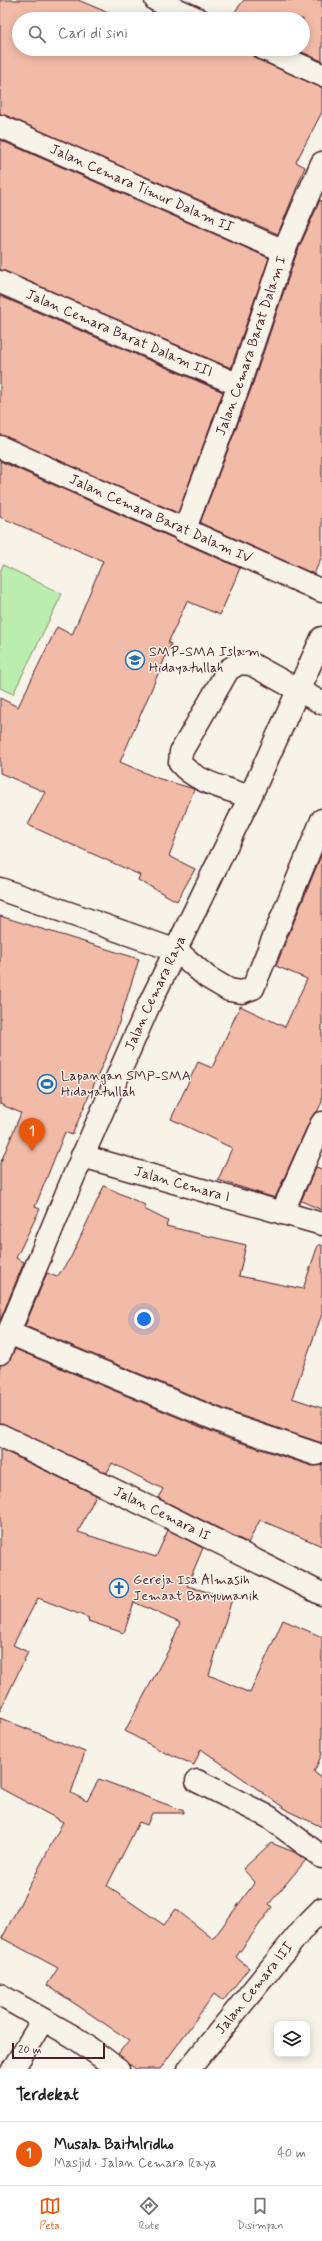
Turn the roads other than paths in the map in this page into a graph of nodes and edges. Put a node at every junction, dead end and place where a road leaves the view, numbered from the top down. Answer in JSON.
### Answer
{"nodes":[{"id":1,"x":156,"y":0,"type":"edge"},
{"id":2,"x":183,"y":12,"type":"edge"},
{"id":3,"x":280,"y":56,"type":"edge"},
{"id":4,"x":322,"y":75,"type":"edge"},
{"id":5,"x":0,"y":126,"type":"edge"},
{"id":6,"x":322,"y":163,"type":"edge"},
{"id":7,"x":284,"y":251,"type":"junction"},
{"id":8,"x":0,"y":282,"type":"edge"},
{"id":9,"x":239,"y":385,"type":"junction"},
{"id":10,"x":0,"y":447,"type":"edge"},
{"id":11,"x":184,"y":531,"type":"junction"},
{"id":12,"x":322,"y":591,"type":"edge"},
{"id":13,"x":322,"y":638,"type":"edge"},
{"id":14,"x":299,"y":690,"type":"junction"},
{"id":15,"x":322,"y":703,"type":"edge"},
{"id":16,"x":250,"y":797,"type":"junction"},
{"id":17,"x":322,"y":820,"type":"edge"},
{"id":18,"x":0,"y":889,"type":"edge"},
{"id":19,"x":177,"y":951,"type":"junction"},
{"id":20,"x":322,"y":1123,"type":"edge"},
{"id":21,"x":82,"y":1156,"type":"junction"},
{"id":22,"x":282,"y":1213,"type":"junction"},
{"id":23,"x":322,"y":1224,"type":"edge"},
{"id":24,"x":9,"y":1333,"type":"junction"},
{"id":25,"x":0,"y":1353,"type":"edge"},
{"id":26,"x":0,"y":1434,"type":"edge"},
{"id":27,"x":316,"y":1454,"type":"dead end"},
{"id":28,"x":322,"y":1594,"type":"edge"},
{"id":29,"x":197,"y":1781,"type":"dead end"},
{"id":30,"x":322,"y":1856,"type":"edge"},
{"id":31,"x":322,"y":1909,"type":"edge"},
{"id":32,"x":0,"y":1995,"type":"edge"},
{"id":33,"x":44,"y":2020,"type":"junction"},
{"id":34,"x":13,"y":2069,"type":"edge"},
{"id":35,"x":118,"y":2069,"type":"edge"},
{"id":36,"x":189,"y":2069,"type":"edge"}],
"edges":[{"from":1,"to":2,"type":"street"},
{"from":3,"to":4,"type":"street"},
{"from":5,"to":7,"type":"street","name":"Jalan Cemara Timur Dalam II"},
{"from":6,"to":7,"type":"street","name":"Jalan Cemara Barat Dalam I"},
{"from":7,"to":9,"type":"street","name":"Jalan Cemara Barat Dalam I"},
{"from":8,"to":9,"type":"street","name":"Jalan Cemara Barat Dalam III"},
{"from":9,"to":11,"type":"street","name":"Jalan Cemara Barat Dalam I"},
{"from":10,"to":11,"type":"street","name":"Jalan Cemara Barat Dalam IV"},
{"from":11,"to":12,"type":"street","name":"Jalan Cemara Barat Dalam IV"},
{"from":13,"to":14,"type":"street","name":"Jalan Cemara Raya"},
{"from":14,"to":15,"type":"street"},
{"from":14,"to":16,"type":"street","name":"Jalan Cemara Raya"},
{"from":14,"to":16,"type":"street"},
{"from":16,"to":19,"type":"street","name":"Jalan Cemara Raya"},
{"from":17,"to":19,"type":"street"},
{"from":18,"to":19,"type":"street"},
{"from":19,"to":21,"type":"street","name":"Jalan Cemara Raya"},
{"from":20,"to":22,"type":"street"},
{"from":21,"to":22,"type":"street","name":"Jalan Cemara I"},
{"from":21,"to":24,"type":"street","name":"Jalan Cemara Raya"},
{"from":22,"to":23,"type":"street","name":"Jalan Cemara I"},
{"from":24,"to":25,"type":"street","name":"Jalan Cemara Raya"},
{"from":24,"to":27,"type":"street"},
{"from":26,"to":28,"type":"street","name":"Jalan Cemara II"},
{"from":29,"to":30,"type":"street"},
{"from":31,"to":36,"type":"street","name":"Jalan Cemara III"},
{"from":32,"to":33,"type":"street"},
{"from":33,"to":34,"type":"street"},
{"from":33,"to":35,"type":"street"}]}
